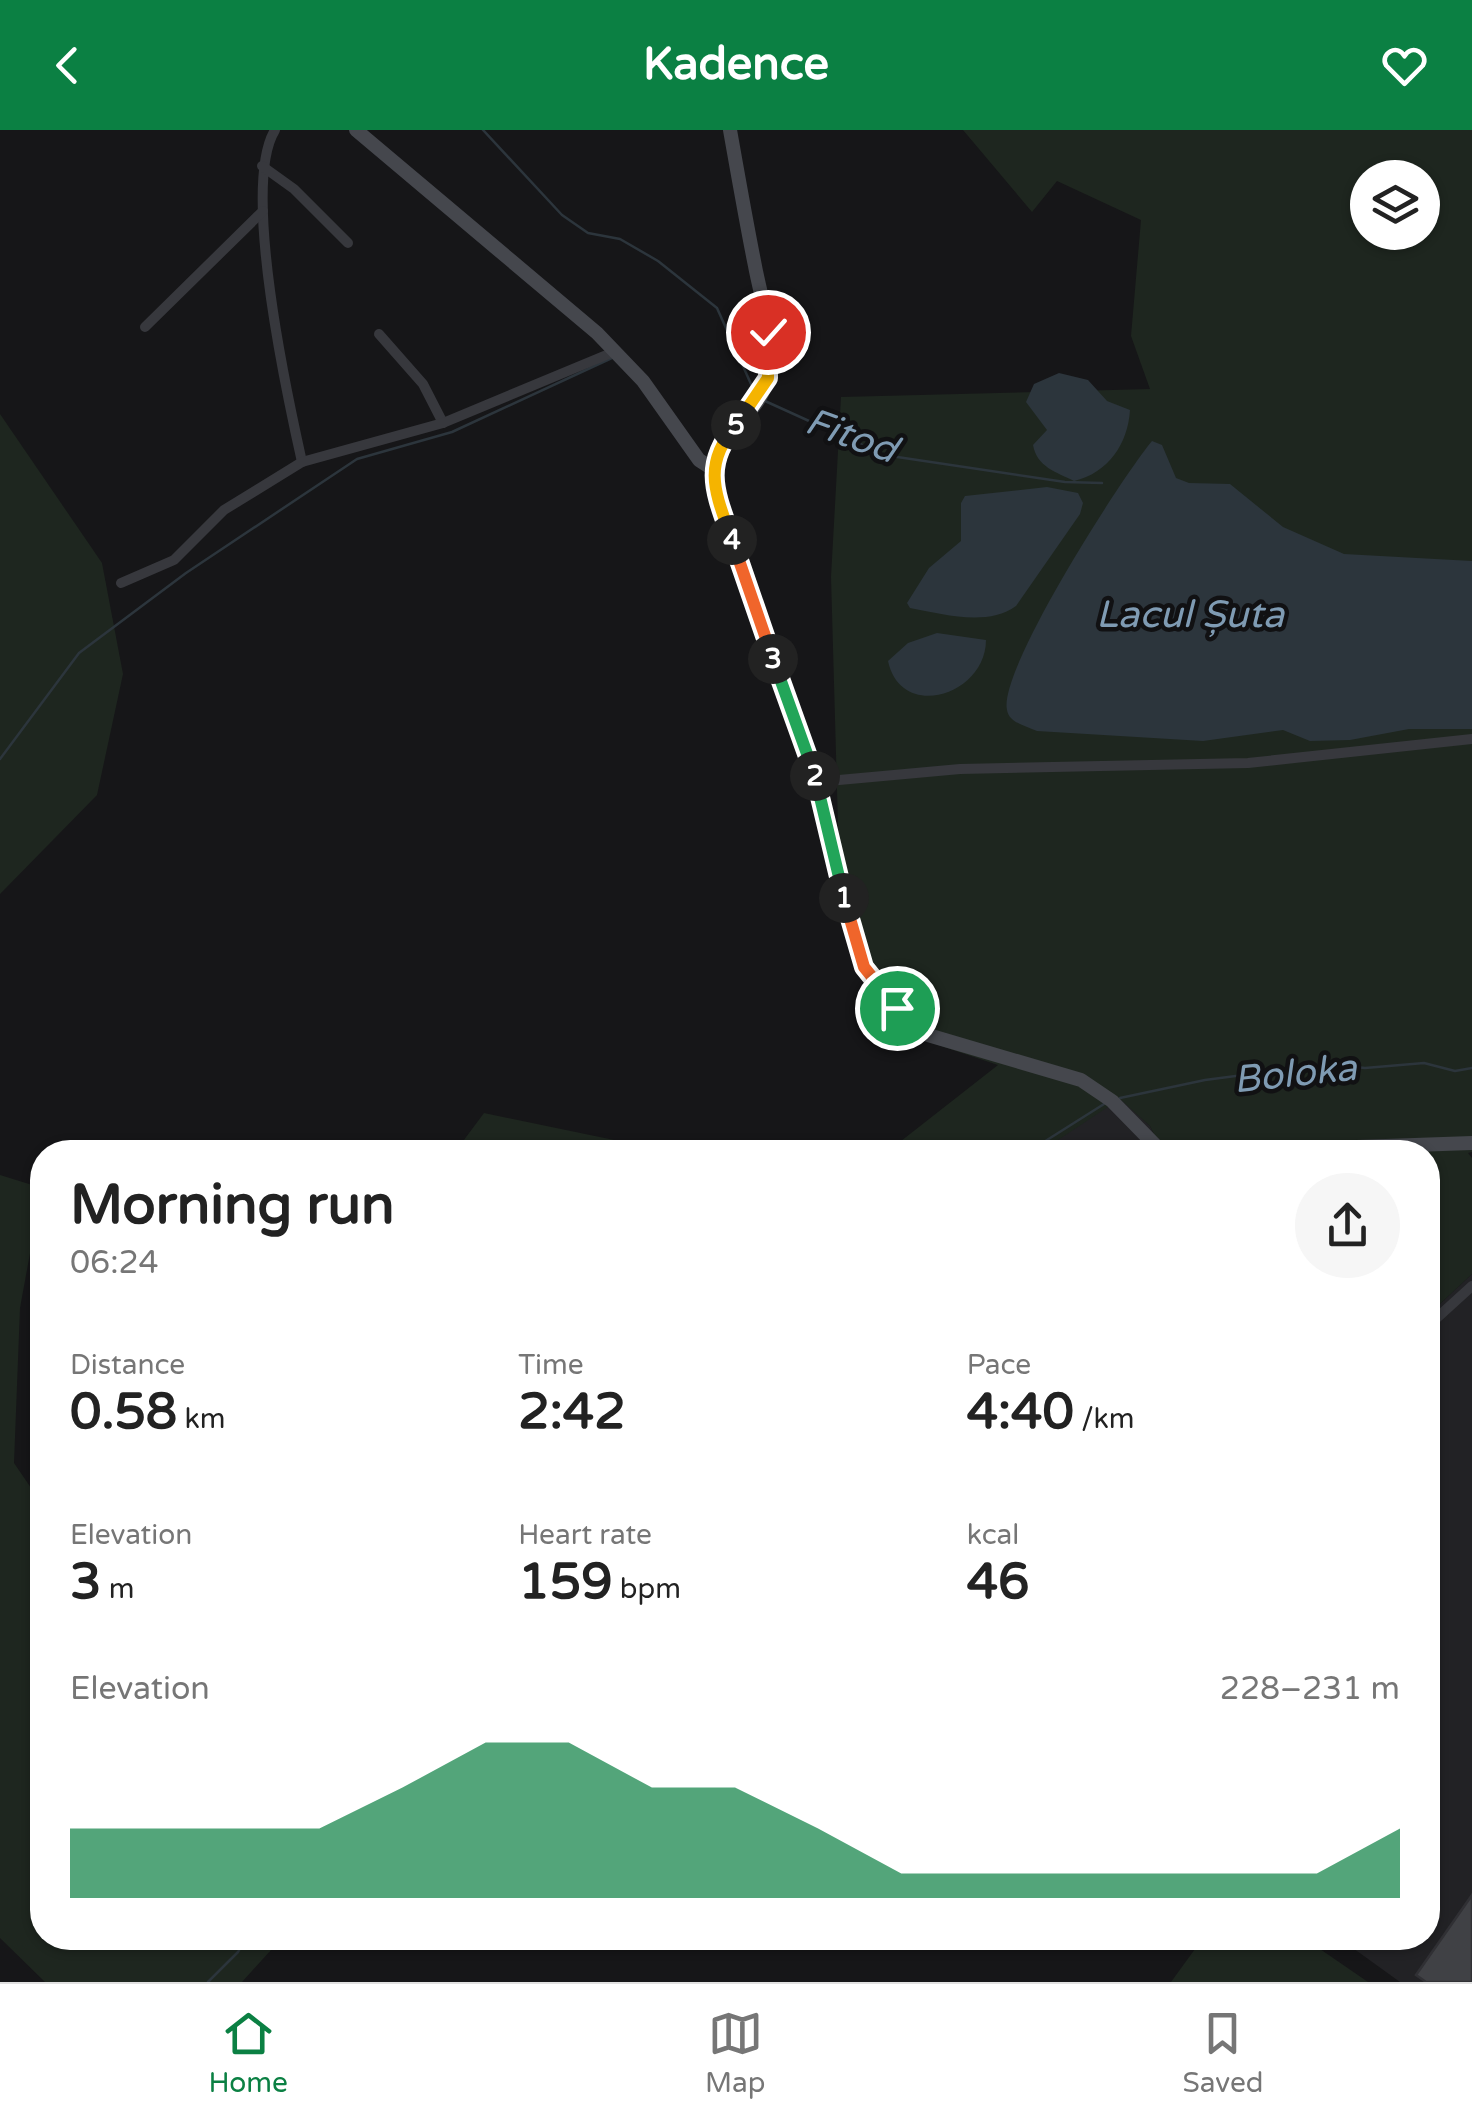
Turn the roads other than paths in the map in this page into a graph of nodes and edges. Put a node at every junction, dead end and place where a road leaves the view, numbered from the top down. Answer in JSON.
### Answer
{"nodes":[{"id":1,"x":274,"y":130,"type":"edge"},
{"id":2,"x":356,"y":130,"type":"edge"},
{"id":3,"x":730,"y":130,"type":"edge"},
{"id":4,"x":262,"y":166,"type":"junction"},
{"id":5,"x":263,"y":210,"type":"junction"},
{"id":6,"x":348,"y":243,"type":"dead end"},
{"id":7,"x":145,"y":327,"type":"dead end"},
{"id":8,"x":379,"y":334,"type":"dead end"},
{"id":9,"x":616,"y":352,"type":"junction"},
{"id":10,"x":444,"y":423,"type":"junction"},
{"id":11,"x":302,"y":462,"type":"junction"},
{"id":12,"x":713,"y":469,"type":"junction"},
{"id":13,"x":121,"y":583,"type":"dead end"},
{"id":14,"x":1472,"y":739,"type":"edge"},
{"id":15,"x":817,"y":782,"type":"junction"},
{"id":16,"x":1148,"y":1140,"type":"edge"},
{"id":17,"x":1472,"y":1143,"type":"edge"},
{"id":18,"x":1440,"y":1144,"type":"edge"},
{"id":19,"x":1472,"y":1286,"type":"edge"},
{"id":20,"x":1440,"y":1315,"type":"edge"}],
"edges":[{"from":1,"to":4,"type":"street"},
{"from":2,"to":9,"type":"main road"},
{"from":3,"to":12,"type":"main road"},
{"from":4,"to":5,"type":"street"},
{"from":4,"to":6,"type":"street"},
{"from":5,"to":7,"type":"street"},
{"from":5,"to":11,"type":"street"},
{"from":8,"to":10,"type":"street"},
{"from":9,"to":10,"type":"street"},
{"from":9,"to":12,"type":"main road"},
{"from":10,"to":11,"type":"street"},
{"from":11,"to":13,"type":"street"},
{"from":12,"to":15,"type":"main road"},
{"from":14,"to":15,"type":"street"},
{"from":15,"to":16,"type":"main road"},
{"from":17,"to":18,"type":"main road"},
{"from":19,"to":20,"type":"street"}]}
